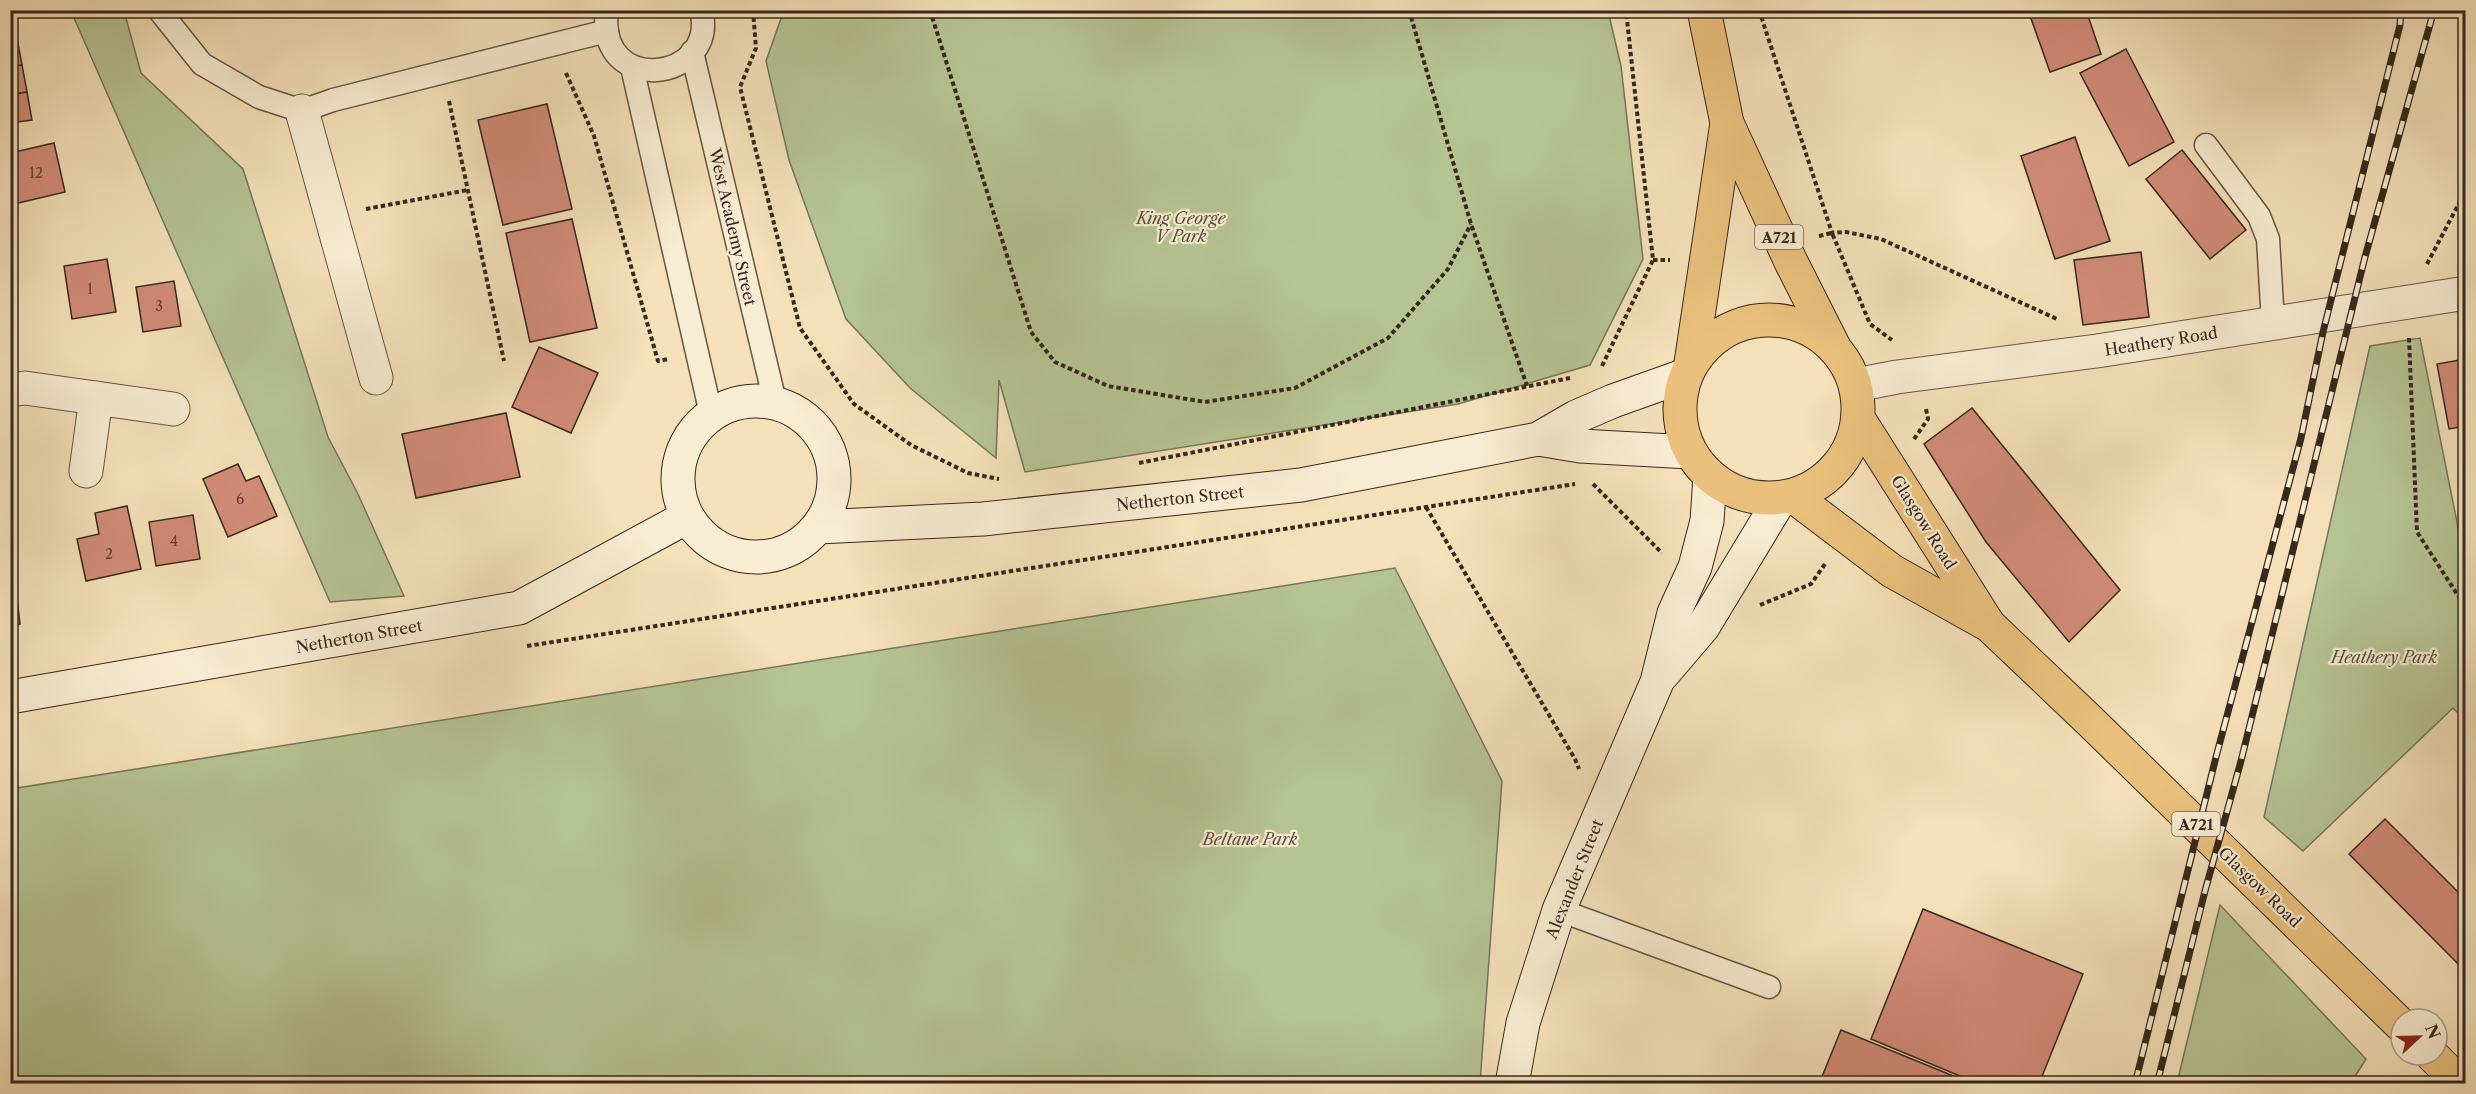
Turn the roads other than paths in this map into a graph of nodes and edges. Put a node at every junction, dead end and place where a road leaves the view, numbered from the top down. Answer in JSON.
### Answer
{"nodes":[{"id":1,"x":159,"y":10,"type":"edge"},
{"id":2,"x":701,"y":10,"type":"edge"},
{"id":3,"x":1704,"y":10,"type":"edge"},
{"id":4,"x":607,"y":21,"type":"edge"},
{"id":5,"x":692,"y":52,"type":"junction"},
{"id":6,"x":632,"y":67,"type":"junction"},
{"id":7,"x":302,"y":111,"type":"junction"},
{"id":8,"x":1727,"y":123,"type":"junction"},
{"id":9,"x":2206,"y":145,"type":"dead end"},
{"id":10,"x":2466,"y":293,"type":"edge"},
{"id":11,"x":2273,"y":323,"type":"junction"},
{"id":12,"x":1835,"y":348,"type":"junction"},
{"id":13,"x":1689,"y":369,"type":"junction"},
{"id":14,"x":376,"y":378,"type":"dead end"},
{"id":15,"x":1856,"y":386,"type":"junction"},
{"id":16,"x":10,"y":390,"type":"edge"},
{"id":17,"x":96,"y":398,"type":"junction"},
{"id":18,"x":775,"y":402,"type":"junction"},
{"id":19,"x":173,"y":409,"type":"dead end"},
{"id":20,"x":711,"y":414,"type":"junction"},
{"id":21,"x":1858,"y":418,"type":"junction"},
{"id":22,"x":1538,"y":439,"type":"junction"},
{"id":23,"x":1700,"y":465,"type":"junction"},
{"id":24,"x":86,"y":471,"type":"dead end"},
{"id":25,"x":1787,"y":497,"type":"junction"},
{"id":26,"x":687,"y":517,"type":"junction"},
{"id":27,"x":818,"y":527,"type":"junction"},
{"id":28,"x":1989,"y":625,"type":"junction"},
{"id":29,"x":1657,"y":682,"type":"junction"},
{"id":30,"x":10,"y":697,"type":"edge"},
{"id":31,"x":1559,"y":910,"type":"junction"},
{"id":32,"x":1768,"y":987,"type":"dead end"},
{"id":33,"x":2389,"y":1013,"type":"edge"},
{"id":34,"x":2444,"y":1067,"type":"edge"},
{"id":35,"x":1512,"y":1083,"type":"edge"},
{"id":36,"x":2461,"y":1083,"type":"edge"}],
"edges":[{"from":1,"to":7,"type":"lane"},
{"from":2,"to":5,"type":"lane"},
{"from":3,"to":8,"type":"main road","number":"A721"},
{"from":4,"to":6,"type":"lane"},
{"from":4,"to":7,"type":"lane"},
{"from":5,"to":6,"type":"lane"},
{"from":5,"to":18,"type":"lane","name":"West Academy Street"},
{"from":6,"to":20,"type":"lane"},
{"from":7,"to":14,"type":"street"},
{"from":8,"to":12,"type":"main road","number":"A721"},
{"from":8,"to":13,"type":"main road","number":"A721"},
{"from":9,"to":11,"type":"lane"},
{"from":10,"to":11,"type":"street","name":"Heathery Road"},
{"from":11,"to":15,"type":"street","name":"Heathery Road"},
{"from":12,"to":13,"type":"main road"},
{"from":12,"to":15,"type":"main road"},
{"from":13,"to":22,"type":"street","name":"Netherton Street"},
{"from":13,"to":23,"type":"main road"},
{"from":15,"to":21,"type":"main road"},
{"from":16,"to":17,"type":"street"},
{"from":17,"to":19,"type":"street"},
{"from":17,"to":24,"type":"street"},
{"from":18,"to":20,"type":"street"},
{"from":18,"to":27,"type":"street"},
{"from":20,"to":26,"type":"street"},
{"from":21,"to":25,"type":"main road"},
{"from":21,"to":28,"type":"main road","name":"Glasgow Road","number":"A721"},
{"from":22,"to":23,"type":"street","name":"Netherton Street"},
{"from":22,"to":27,"type":"street","name":"Netherton Street"},
{"from":23,"to":25,"type":"main road"},
{"from":23,"to":29,"type":"street","name":"Alexander Street"},
{"from":25,"to":28,"type":"main road","name":"Glasgow Road","number":"A721"},
{"from":25,"to":29,"type":"street","name":"Alexander Street"},
{"from":26,"to":27,"type":"street"},
{"from":26,"to":30,"type":"street","name":"Netherton Street"},
{"from":28,"to":33,"type":"main road","name":"Glasgow Road","number":"A721"},
{"from":29,"to":31,"type":"street","name":"Alexander Street"},
{"from":31,"to":32,"type":"lane"},
{"from":31,"to":35,"type":"street","name":"Alexander Street"},
{"from":34,"to":36,"type":"main road"}]}
